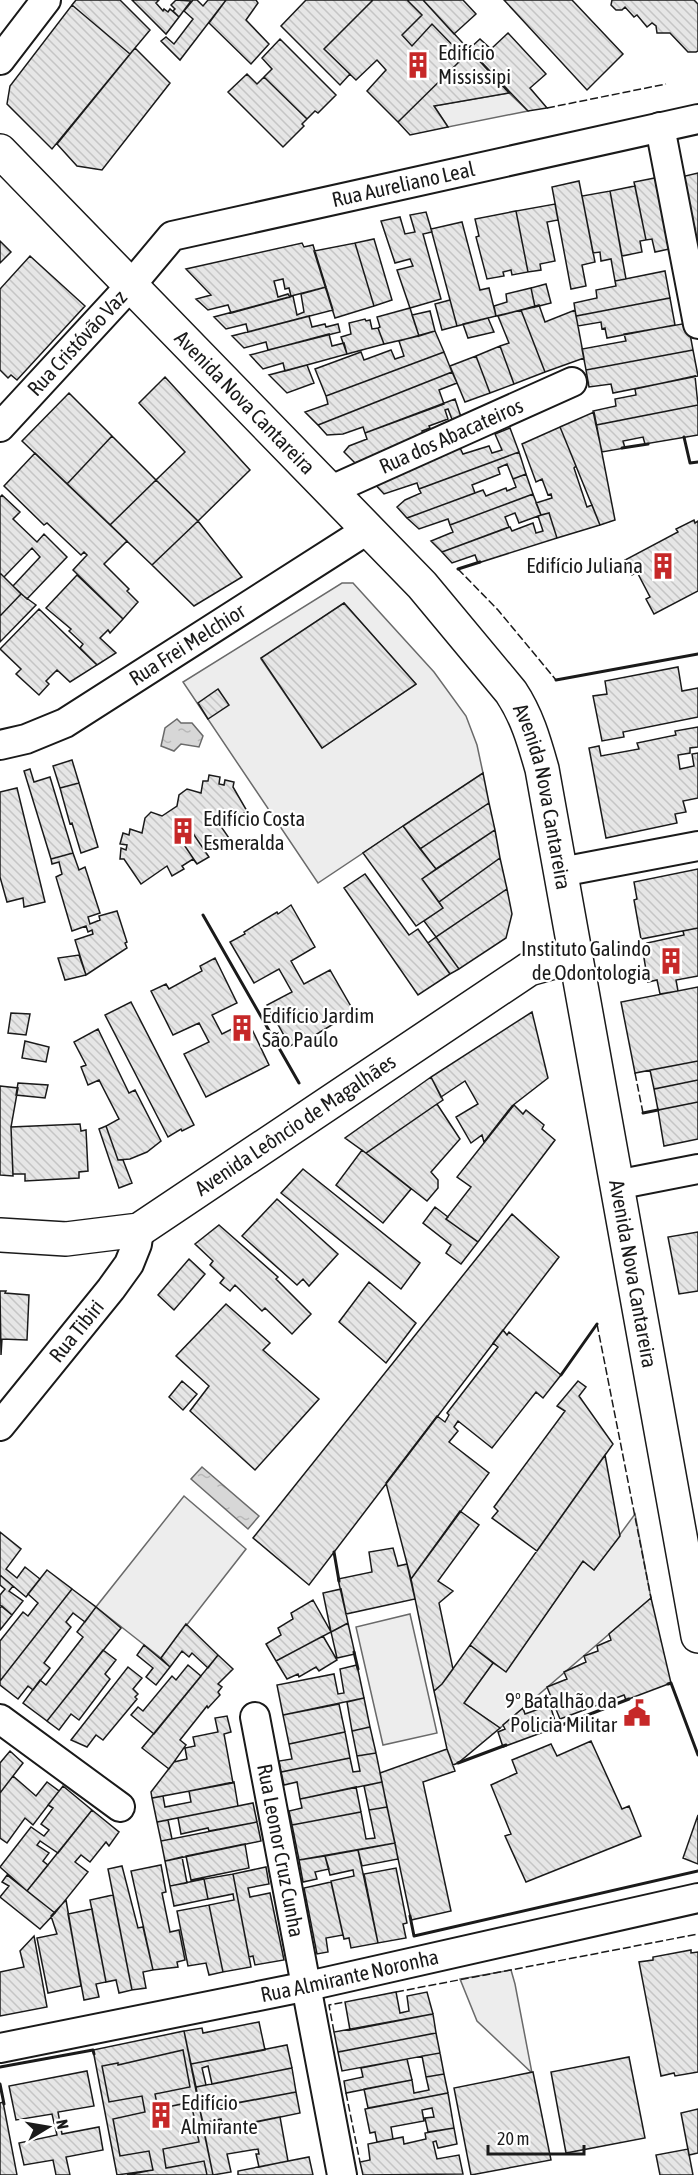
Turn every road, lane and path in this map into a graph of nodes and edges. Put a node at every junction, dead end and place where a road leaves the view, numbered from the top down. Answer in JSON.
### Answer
{"nodes":[{"id":1,"x":46,"y":0,"type":"edge"},
{"id":2,"x":0,"y":60,"type":"edge"},
{"id":3,"x":698,"y":119,"type":"edge"},
{"id":4,"x":660,"y":127,"type":"junction"},
{"id":5,"x":0,"y":151,"type":"edge"},
{"id":6,"x":130,"y":285,"type":"junction"},
{"id":7,"x":698,"y":324,"type":"edge"},
{"id":8,"x":572,"y":382,"type":"dead end"},
{"id":9,"x":0,"y":427,"type":"edge"},
{"id":10,"x":329,"y":491,"type":"junction"},
{"id":11,"x":367,"y":530,"type":"junction"},
{"id":12,"x":0,"y":745,"type":"edge"},
{"id":13,"x":698,"y":846,"type":"edge"},
{"id":14,"x":561,"y":872,"type":"junction"},
{"id":15,"x":575,"y":956,"type":"junction"},
{"id":16,"x":698,"y":1169,"type":"edge"},
{"id":17,"x":616,"y":1185,"type":"junction"},
{"id":18,"x":139,"y":1230,"type":"junction"},
{"id":19,"x":0,"y":1235,"type":"edge"},
{"id":20,"x":0,"y":1426,"type":"edge"},
{"id":21,"x":698,"y":1636,"type":"edge"},
{"id":22,"x":255,"y":1717,"type":"dead end"},
{"id":23,"x":0,"y":1719,"type":"edge"},
{"id":24,"x":120,"y":1808,"type":"dead end"},
{"id":25,"x":698,"y":1898,"type":"edge"},
{"id":26,"x":308,"y":1986,"type":"junction"},
{"id":27,"x":0,"y":2048,"type":"edge"},
{"id":28,"x":342,"y":2175,"type":"edge"}],
"edges":[{"from":1,"to":2,"type":"street"},
{"from":3,"to":4,"type":"street","name":"Rua Aureliano Leal"},
{"from":4,"to":6,"type":"street","name":"Rua Aureliano Leal"},
{"from":4,"to":7,"type":"street"},
{"from":5,"to":6,"type":"main road","name":"Avenida Nova Cantareira"},
{"from":6,"to":9,"type":"street","name":"Rua Cristóvão Vaz"},
{"from":6,"to":10,"type":"main road","name":"Avenida Nova Cantareira"},
{"from":8,"to":10,"type":"street","name":"Rua dos Abacateiros"},
{"from":10,"to":11,"type":"main road","name":"Avenida Nova Cantareira"},
{"from":11,"to":12,"type":"street","name":"Rua Frei Melchior"},
{"from":11,"to":14,"type":"main road","name":"Avenida Nova Cantareira"},
{"from":13,"to":14,"type":"street"},
{"from":14,"to":15,"type":"main road","name":"Avenida Nova Cantareira"},
{"from":15,"to":17,"type":"main road","name":"Avenida Nova Cantareira"},
{"from":15,"to":18,"type":"main road","name":"Avenida Leôncio de Magalhães"},
{"from":16,"to":17,"type":"street"},
{"from":17,"to":21,"type":"main road","name":"Avenida Nova Cantareira"},
{"from":18,"to":19,"type":"main road","name":"Avenida Leôncio de Magalhães"},
{"from":18,"to":20,"type":"street","name":"Rua Tibiri"},
{"from":22,"to":26,"type":"street","name":"Rua Leonor Cruz Cunha"},
{"from":23,"to":24,"type":"street"},
{"from":25,"to":26,"type":"street","name":"Rua Almirante Noronha"},
{"from":26,"to":27,"type":"street","name":"Rua Almirante Noronha"},
{"from":26,"to":28,"type":"street","name":"Rua Leonor Cruz Cunha"}]}
